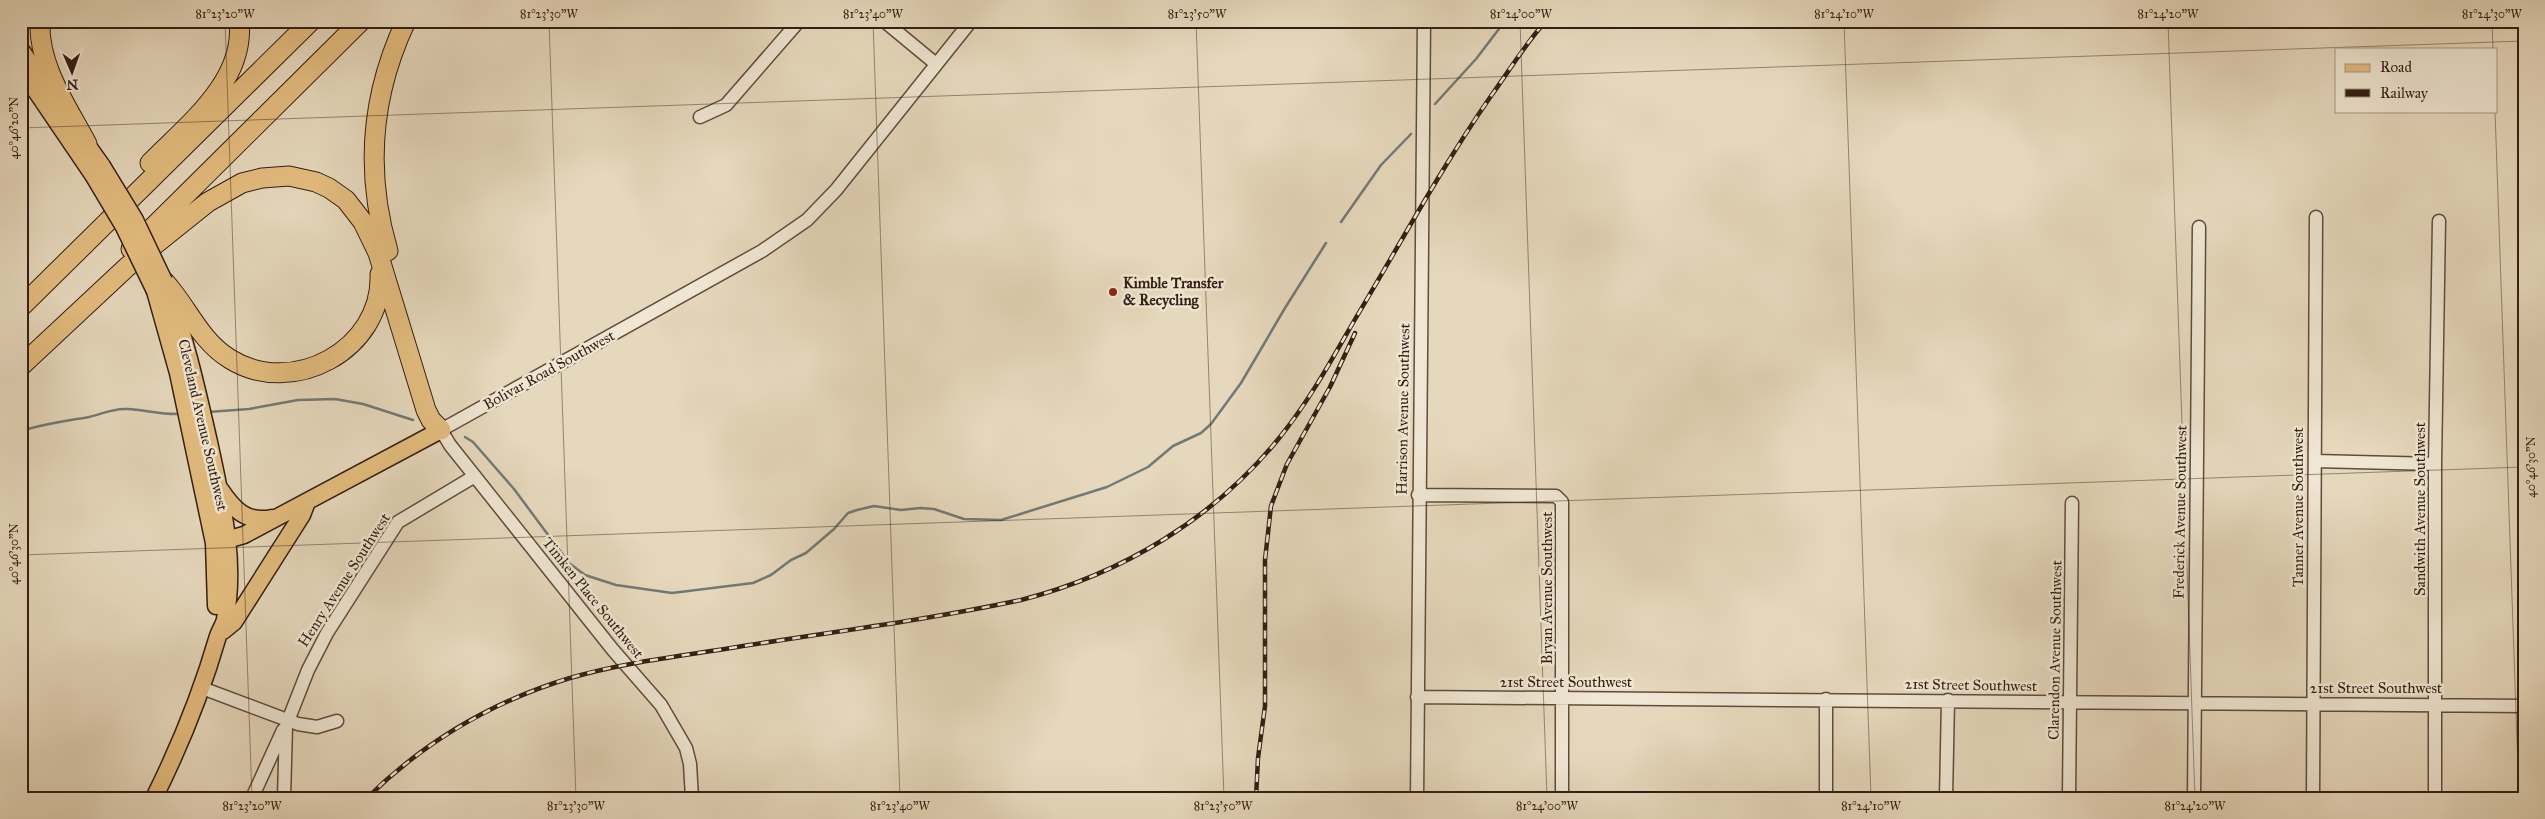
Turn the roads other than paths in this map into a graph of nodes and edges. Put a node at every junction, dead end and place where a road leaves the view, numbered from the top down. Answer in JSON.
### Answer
{"nodes":[{"id":1,"x":40,"y":21,"type":"edge"},
{"id":2,"x":239,"y":21,"type":"edge"},
{"id":3,"x":311,"y":21,"type":"edge"},
{"id":4,"x":361,"y":21,"type":"edge"},
{"id":5,"x":406,"y":21,"type":"edge"},
{"id":6,"x":799,"y":21,"type":"edge"},
{"id":7,"x":884,"y":21,"type":"edge"},
{"id":8,"x":972,"y":21,"type":"edge"},
{"id":9,"x":1424,"y":21,"type":"edge"},
{"id":10,"x":21,"y":50,"type":"edge"},
{"id":11,"x":936,"y":64,"type":"junction"},
{"id":12,"x":21,"y":69,"type":"edge"},
{"id":13,"x":700,"y":117,"type":"dead end"},
{"id":14,"x":87,"y":144,"type":"junction"},
{"id":15,"x":98,"y":170,"type":"junction"},
{"id":16,"x":2316,"y":217,"type":"dead end"},
{"id":17,"x":2438,"y":221,"type":"dead end"},
{"id":18,"x":2199,"y":227,"type":"dead end"},
{"id":19,"x":378,"y":254,"type":"junction"},
{"id":20,"x":160,"y":286,"type":"junction"},
{"id":21,"x":21,"y":302,"type":"edge"},
{"id":22,"x":21,"y":307,"type":"edge"},
{"id":23,"x":21,"y":357,"type":"edge"},
{"id":24,"x":21,"y":366,"type":"edge"},
{"id":25,"x":441,"y":430,"type":"junction"},
{"id":26,"x":2315,"y":461,"type":"junction"},
{"id":27,"x":2435,"y":464,"type":"junction"},
{"id":28,"x":475,"y":476,"type":"junction"},
{"id":29,"x":218,"y":486,"type":"junction"},
{"id":30,"x":1418,"y":495,"type":"junction"},
{"id":31,"x":307,"y":502,"type":"junction"},
{"id":32,"x":2072,"y":503,"type":"dead end"},
{"id":33,"x":277,"y":517,"type":"junction"},
{"id":34,"x":220,"y":542,"type":"junction"},
{"id":35,"x":219,"y":633,"type":"junction"},
{"id":36,"x":202,"y":688,"type":"junction"},
{"id":37,"x":1418,"y":697,"type":"junction"},
{"id":38,"x":1563,"y":698,"type":"junction"},
{"id":39,"x":1826,"y":700,"type":"junction"},
{"id":40,"x":1948,"y":700,"type":"junction"},
{"id":41,"x":2070,"y":702,"type":"junction"},
{"id":42,"x":2194,"y":703,"type":"junction"},
{"id":43,"x":2314,"y":703,"type":"junction"},
{"id":44,"x":2436,"y":704,"type":"junction"},
{"id":45,"x":2524,"y":706,"type":"edge"},
{"id":46,"x":287,"y":721,"type":"junction"},
{"id":47,"x":337,"y":721,"type":"dead end"},
{"id":48,"x":154,"y":798,"type":"edge"},
{"id":49,"x":252,"y":798,"type":"edge"},
{"id":50,"x":284,"y":798,"type":"edge"},
{"id":51,"x":692,"y":798,"type":"edge"},
{"id":52,"x":1417,"y":798,"type":"edge"},
{"id":53,"x":1562,"y":798,"type":"edge"},
{"id":54,"x":1826,"y":798,"type":"edge"},
{"id":55,"x":1946,"y":798,"type":"edge"},
{"id":56,"x":2069,"y":798,"type":"edge"},
{"id":57,"x":2194,"y":798,"type":"edge"},
{"id":58,"x":2313,"y":798,"type":"edge"},
{"id":59,"x":2435,"y":798,"type":"edge"}],
"edges":[{"from":1,"to":14,"type":"highway"},
{"from":2,"to":21,"type":"highway"},
{"from":3,"to":22,"type":"highway"},
{"from":4,"to":23,"type":"highway"},
{"from":5,"to":25,"type":"highway"},
{"from":6,"to":13,"type":"street"},
{"from":7,"to":11,"type":"street"},
{"from":8,"to":11,"type":"street","name":"Bolivar Road Southwest"},
{"from":9,"to":30,"type":"street","name":"Harrison Avenue Southwest"},
{"from":10,"to":14,"type":"main road","name":"Cleveland Avenue Southwest"},
{"from":11,"to":25,"type":"street","name":"Bolivar Road Southwest"},
{"from":12,"to":15,"type":"main road","name":"Cleveland Avenue Southwest"},
{"from":14,"to":15,"type":"main road","name":"Cleveland Avenue Southwest"},
{"from":15,"to":20,"type":"main road","name":"Cleveland Avenue Southwest","bridge":true},
{"from":16,"to":26,"type":"street","name":"Tanner Avenue Southwest"},
{"from":17,"to":27,"type":"street","name":"Sandwith Avenue Southwest"},
{"from":18,"to":42,"type":"street","name":"Frederick Avenue Southwest"},
{"from":19,"to":20,"type":"highway"},
{"from":19,"to":24,"type":"highway"},
{"from":19,"to":25,"type":"highway"},
{"from":20,"to":29,"type":"main road","name":"Cleveland Avenue Southwest"},
{"from":20,"to":34,"type":"main road","name":"Cleveland Avenue Southwest"},
{"from":25,"to":28,"type":"street","name":"Timken Place Southwest"},
{"from":25,"to":31,"type":"main road","name":"Bolivar Road Southwest"},
{"from":26,"to":27,"type":"street"},
{"from":26,"to":43,"type":"street","name":"Tanner Avenue Southwest"},
{"from":27,"to":44,"type":"street","name":"Sandwith Avenue Southwest"},
{"from":28,"to":46,"type":"street","name":"Henry Avenue Southwest"},
{"from":28,"to":51,"type":"street","name":"Timken Place Southwest"},
{"from":29,"to":33,"type":"main road"},
{"from":29,"to":34,"type":"main road","name":"Cleveland Avenue Southwest"},
{"from":30,"to":37,"type":"street","name":"Harrison Avenue Southwest"},
{"from":30,"to":38,"type":"street","name":"Bryan Avenue Southwest"},
{"from":31,"to":33,"type":"main road","name":"Bolivar Road Southwest"},
{"from":31,"to":35,"type":"main road"},
{"from":32,"to":41,"type":"street","name":"Clarendon Avenue Southwest"},
{"from":33,"to":34,"type":"main road","name":"Bolivar Road Southwest"},
{"from":34,"to":35,"type":"main road","name":"Cleveland Avenue Southwest"},
{"from":35,"to":36,"type":"main road","name":"Cleveland Avenue Southwest"},
{"from":36,"to":46,"type":"street"},
{"from":36,"to":48,"type":"main road","name":"Cleveland Avenue Southwest"},
{"from":37,"to":38,"type":"street","name":"21st Street Southwest"},
{"from":37,"to":52,"type":"street","name":"Harrison Avenue Southwest"},
{"from":38,"to":39,"type":"street","name":"21st Street Southwest"},
{"from":38,"to":53,"type":"street","name":"Bryan Avenue Southwest"},
{"from":39,"to":40,"type":"street","name":"21st Street Southwest"},
{"from":39,"to":54,"type":"street"},
{"from":40,"to":41,"type":"street","name":"21st Street Southwest"},
{"from":40,"to":55,"type":"street"},
{"from":41,"to":42,"type":"street","name":"21st Street Southwest"},
{"from":41,"to":56,"type":"street","name":"Clarendon Avenue Southwest"},
{"from":42,"to":43,"type":"street","name":"21st Street Southwest"},
{"from":42,"to":57,"type":"street","name":"Frederick Avenue Southwest"},
{"from":43,"to":44,"type":"street","name":"21st Street Southwest"},
{"from":43,"to":58,"type":"street","name":"Tanner Avenue Southwest"},
{"from":44,"to":45,"type":"street","name":"21st Street Southwest"},
{"from":44,"to":59,"type":"street","name":"Sandwith Avenue Southwest"},
{"from":46,"to":47,"type":"street"},
{"from":46,"to":49,"type":"street"},
{"from":46,"to":50,"type":"street","name":"Henry Avenue Southwest"}]}
